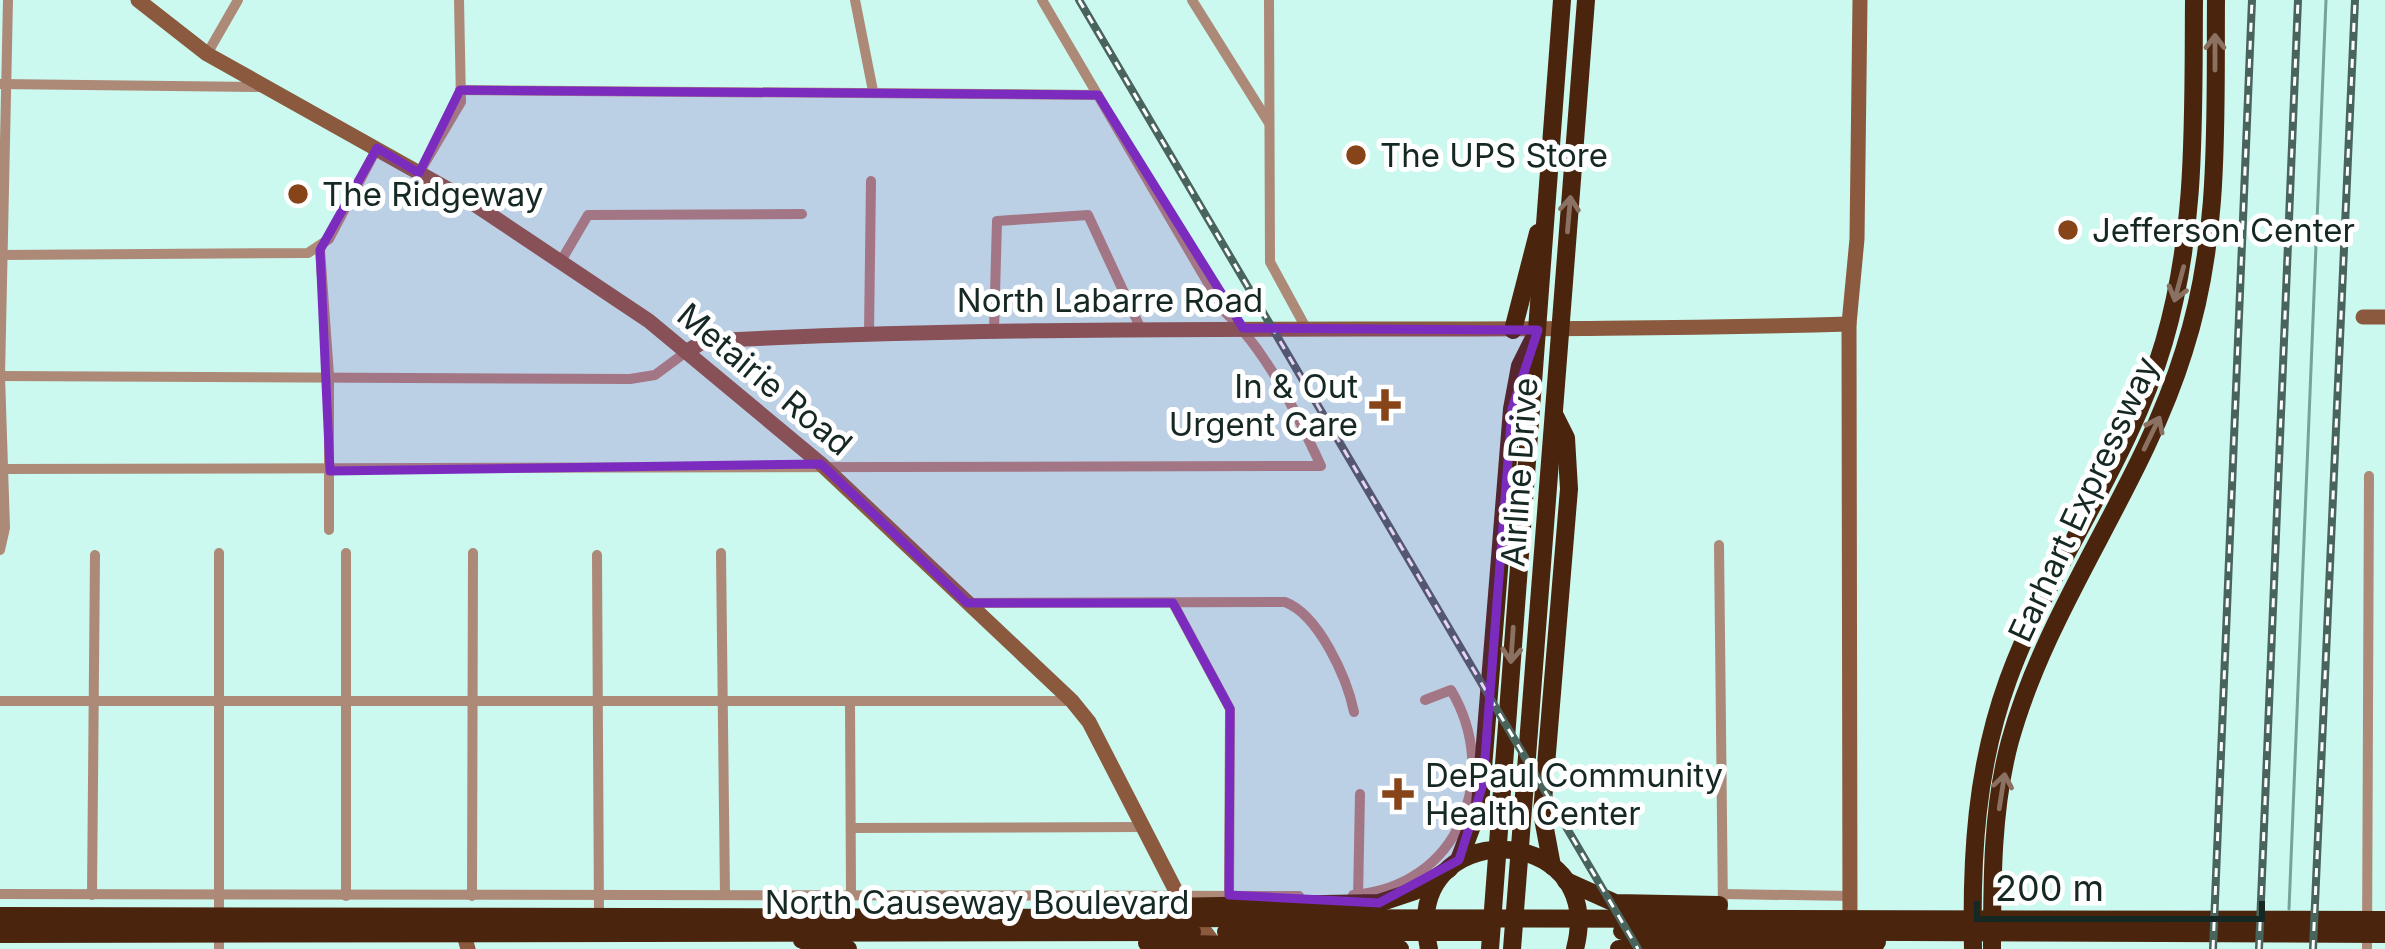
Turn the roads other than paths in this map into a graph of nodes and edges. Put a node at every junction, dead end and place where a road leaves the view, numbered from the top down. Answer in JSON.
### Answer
{"nodes":[{"id":1,"x":8,"y":0,"type":"edge"},
{"id":2,"x":138,"y":0,"type":"edge"},
{"id":3,"x":238,"y":0,"type":"edge"},
{"id":4,"x":459,"y":0,"type":"edge"},
{"id":5,"x":855,"y":0,"type":"edge"},
{"id":6,"x":1042,"y":0,"type":"edge"},
{"id":7,"x":1192,"y":0,"type":"edge"},
{"id":8,"x":1269,"y":0,"type":"edge"},
{"id":9,"x":1562,"y":0,"type":"edge"},
{"id":10,"x":1586,"y":0,"type":"edge"},
{"id":11,"x":1860,"y":0,"type":"edge"},
{"id":12,"x":2194,"y":0,"type":"edge"},
{"id":13,"x":2216,"y":0,"type":"edge"},
{"id":14,"x":1560,"y":31,"type":"junction"},
{"id":15,"x":207,"y":54,"type":"junction"},
{"id":16,"x":3,"y":84,"type":"edge"},
{"id":17,"x":260,"y":87,"type":"junction"},
{"id":18,"x":460,"y":91,"type":"junction"},
{"id":19,"x":873,"y":91,"type":"junction"},
{"id":20,"x":1098,"y":95,"type":"junction"},
{"id":21,"x":1578,"y":102,"type":"junction"},
{"id":22,"x":1269,"y":123,"type":"junction"},
{"id":23,"x":377,"y":148,"type":"junction"},
{"id":24,"x":419,"y":173,"type":"junction"},
{"id":25,"x":871,"y":181,"type":"dead end"},
{"id":26,"x":802,"y":214,"type":"dead end"},
{"id":27,"x":1546,"y":218,"type":"junction"},
{"id":28,"x":320,"y":250,"type":"junction"},
{"id":29,"x":1,"y":255,"type":"edge"},
{"id":30,"x":561,"y":260,"type":"junction"},
{"id":31,"x":2363,"y":317,"type":"dead end"},
{"id":32,"x":2385,"y":317,"type":"edge"},
{"id":33,"x":1849,"y":324,"type":"junction"},
{"id":34,"x":1140,"y":327,"type":"junction"},
{"id":35,"x":1243,"y":328,"type":"junction"},
{"id":36,"x":1306,"y":328,"type":"junction"},
{"id":37,"x":994,"y":330,"type":"junction"},
{"id":38,"x":1513,"y":330,"type":"junction"},
{"id":39,"x":1538,"y":330,"type":"junction"},
{"id":40,"x":1559,"y":330,"type":"junction"},
{"id":41,"x":869,"y":333,"type":"junction"},
{"id":42,"x":686,"y":352,"type":"junction"},
{"id":43,"x":329,"y":375,"type":"junction"},
{"id":44,"x":0,"y":376,"type":"edge"},
{"id":45,"x":1554,"y":413,"type":"junction"},
{"id":46,"x":821,"y":464,"type":"junction"},
{"id":47,"x":3,"y":469,"type":"edge"},
{"id":48,"x":330,"y":471,"type":"junction"},
{"id":49,"x":2369,"y":476,"type":"dead end"},
{"id":50,"x":2369,"y":507,"type":"junction"},
{"id":51,"x":2385,"y":507,"type":"edge"},
{"id":52,"x":329,"y":530,"type":"dead end"},
{"id":53,"x":1719,"y":545,"type":"dead end"},
{"id":54,"x":2,"y":546,"type":"edge"},
{"id":55,"x":219,"y":553,"type":"dead end"},
{"id":56,"x":472,"y":553,"type":"dead end"},
{"id":57,"x":721,"y":553,"type":"dead end"},
{"id":58,"x":346,"y":554,"type":"dead end"},
{"id":59,"x":95,"y":555,"type":"dead end"},
{"id":60,"x":597,"y":555,"type":"dead end"},
{"id":61,"x":967,"y":603,"type":"junction"},
{"id":62,"x":1173,"y":603,"type":"junction"},
{"id":63,"x":2369,"y":635,"type":"junction"},
{"id":64,"x":2385,"y":635,"type":"edge"},
{"id":65,"x":597,"y":700,"type":"junction"},
{"id":66,"x":723,"y":700,"type":"junction"},
{"id":67,"x":1425,"y":700,"type":"dead end"},
{"id":68,"x":0,"y":701,"type":"edge"},
{"id":69,"x":346,"y":701,"type":"junction"},
{"id":70,"x":472,"y":701,"type":"junction"},
{"id":71,"x":1072,"y":701,"type":"junction"},
{"id":72,"x":220,"y":702,"type":"junction"},
{"id":73,"x":850,"y":702,"type":"junction"},
{"id":74,"x":94,"y":703,"type":"junction"},
{"id":75,"x":1354,"y":712,"type":"dead end"},
{"id":76,"x":1360,"y":794,"type":"dead end"},
{"id":77,"x":1142,"y":827,"type":"junction"},
{"id":78,"x":850,"y":828,"type":"junction"},
{"id":79,"x":1454,"y":865,"type":"junction"},
{"id":80,"x":1552,"y":866,"type":"junction"},
{"id":81,"x":1566,"y":881,"type":"junction"},
{"id":82,"x":851,"y":893,"type":"junction"},
{"id":83,"x":1723,"y":894,"type":"junction"},
{"id":84,"x":0,"y":895,"type":"edge"},
{"id":85,"x":92,"y":895,"type":"junction"},
{"id":86,"x":598,"y":895,"type":"junction"},
{"id":87,"x":725,"y":895,"type":"junction"},
{"id":88,"x":1178,"y":895,"type":"junction"},
{"id":89,"x":346,"y":896,"type":"junction"},
{"id":90,"x":472,"y":896,"type":"junction"},
{"id":91,"x":1229,"y":896,"type":"junction"},
{"id":92,"x":1358,"y":896,"type":"junction"},
{"id":93,"x":1850,"y":896,"type":"junction"},
{"id":94,"x":2371,"y":896,"type":"junction"},
{"id":95,"x":2385,"y":896,"type":"edge"},
{"id":96,"x":0,"y":916,"type":"edge"},
{"id":97,"x":391,"y":917,"type":"junction"},
{"id":98,"x":442,"y":917,"type":"junction"},
{"id":99,"x":2385,"y":920,"type":"edge"},
{"id":100,"x":219,"y":924,"type":"edge"},
{"id":101,"x":599,"y":925,"type":"junction"},
{"id":102,"x":993,"y":925,"type":"junction"},
{"id":103,"x":1014,"y":925,"type":"junction"},
{"id":104,"x":1958,"y":926,"type":"junction"},
{"id":105,"x":780,"y":933,"type":"junction"},
{"id":106,"x":0,"y":934,"type":"edge"},
{"id":107,"x":2385,"y":934,"type":"edge"},
{"id":108,"x":347,"y":941,"type":"edge"},
{"id":109,"x":468,"y":941,"type":"edge"},
{"id":110,"x":848,"y":949,"type":"edge"},
{"id":111,"x":1218,"y":949,"type":"edge"},
{"id":112,"x":1359,"y":949,"type":"edge"},
{"id":113,"x":1400,"y":949,"type":"edge"},
{"id":114,"x":1429,"y":949,"type":"edge"},
{"id":115,"x":1490,"y":949,"type":"edge"},
{"id":116,"x":1512,"y":949,"type":"edge"},
{"id":117,"x":1575,"y":949,"type":"edge"},
{"id":118,"x":1618,"y":949,"type":"edge"},
{"id":119,"x":1724,"y":949,"type":"edge"},
{"id":120,"x":1850,"y":949,"type":"edge"},
{"id":121,"x":1973,"y":949,"type":"edge"},
{"id":122,"x":1992,"y":949,"type":"edge"},
{"id":123,"x":2368,"y":949,"type":"edge"}],
"edges":[{"from":1,"to":16,"type":"street"},
{"from":2,"to":15,"type":"street","name":"Metairie Road"},
{"from":3,"to":15,"type":"street"},
{"from":4,"to":18,"type":"street"},
{"from":5,"to":19,"type":"street"},
{"from":6,"to":20,"type":"street"},
{"from":7,"to":22,"type":"street"},
{"from":8,"to":22,"type":"street"},
{"from":9,"to":14,"type":"highway","name":"Airline Drive"},
{"from":10,"to":21,"type":"highway","name":"Airline Drive"},
{"from":11,"to":33,"type":"street"},
{"from":12,"to":121,"type":"highway","name":"Earhart Expressway","one_way":true},
{"from":122,"to":13,"type":"highway","name":"Earhart Expressway","one_way":true},
{"from":14,"to":21,"type":"highway"},
{"from":14,"to":27,"type":"highway","name":"Airline Drive"},
{"from":15,"to":17,"type":"street","name":"Metairie Road"},
{"from":16,"to":17,"type":"street"},
{"from":16,"to":29,"type":"street"},
{"from":17,"to":23,"type":"street","name":"Metairie Road"},
{"from":18,"to":19,"type":"street"},
{"from":18,"to":24,"type":"street"},
{"from":19,"to":20,"type":"street"},
{"from":20,"to":35,"type":"street"},
{"from":40,"to":21,"type":"highway","name":"Airline Drive","one_way":true},
{"from":22,"to":36,"type":"street"},
{"from":23,"to":24,"type":"street","name":"Metairie Road"},
{"from":23,"to":28,"type":"street"},
{"from":24,"to":30,"type":"street","name":"Metairie Road"},
{"from":25,"to":41,"type":"street"},
{"from":26,"to":30,"type":"street"},
{"from":27,"to":38,"type":"highway"},
{"from":27,"to":39,"type":"highway","name":"Airline Drive"},
{"from":28,"to":29,"type":"street"},
{"from":28,"to":43,"type":"street"},
{"from":29,"to":44,"type":"street"},
{"from":30,"to":42,"type":"street","name":"Metairie Road"},
{"from":31,"to":32,"type":"street"},
{"from":33,"to":40,"type":"street","name":"North Labarre Road"},
{"from":33,"to":93,"type":"street"},
{"from":34,"to":35,"type":"street","name":"North Labarre Road"},
{"from":34,"to":37,"type":"street","name":"North Labarre Road"},
{"from":34,"to":37,"type":"street"},
{"from":35,"to":36,"type":"street","name":"North Labarre Road"},
{"from":35,"to":46,"type":"street"},
{"from":36,"to":38,"type":"street","name":"North Labarre Road"},
{"from":37,"to":41,"type":"street","name":"North Labarre Road"},
{"from":38,"to":39,"type":"street","name":"North Labarre Road"},
{"from":39,"to":40,"type":"street","name":"North Labarre Road"},
{"from":39,"to":79,"type":"highway"},
{"from":39,"to":115,"type":"highway","name":"Airline Drive","one_way":true},
{"from":40,"to":45,"type":"highway","name":"Airline Drive"},
{"from":41,"to":42,"type":"street","name":"North Labarre Road"},
{"from":42,"to":43,"type":"street"},
{"from":42,"to":46,"type":"street","name":"Metairie Road"},
{"from":43,"to":44,"type":"street"},
{"from":43,"to":48,"type":"street"},
{"from":44,"to":47,"type":"street"},
{"from":45,"to":80,"type":"highway"},
{"from":45,"to":116,"type":"highway","name":"Airline Drive"},
{"from":46,"to":48,"type":"street"},
{"from":46,"to":61,"type":"street","name":"Metairie Road"},
{"from":47,"to":48,"type":"street"},
{"from":47,"to":54,"type":"street"},
{"from":48,"to":52,"type":"street"},
{"from":49,"to":50,"type":"street"},
{"from":50,"to":51,"type":"street"},
{"from":50,"to":63,"type":"street"},
{"from":53,"to":83,"type":"street"},
{"from":55,"to":72,"type":"street"},
{"from":56,"to":70,"type":"street"},
{"from":57,"to":66,"type":"street"},
{"from":58,"to":69,"type":"street"},
{"from":59,"to":74,"type":"street"},
{"from":60,"to":65,"type":"street"},
{"from":61,"to":62,"type":"street"},
{"from":61,"to":71,"type":"street","name":"Metairie Road"},
{"from":62,"to":75,"type":"street"},
{"from":62,"to":91,"type":"street"},
{"from":63,"to":64,"type":"street"},
{"from":63,"to":94,"type":"street"},
{"from":65,"to":66,"type":"street"},
{"from":65,"to":70,"type":"street"},
{"from":65,"to":86,"type":"street"},
{"from":66,"to":73,"type":"street"},
{"from":66,"to":87,"type":"street"},
{"from":67,"to":92,"type":"street","name":"North Causeway Boulevard"},
{"from":68,"to":74,"type":"street"},
{"from":69,"to":70,"type":"street"},
{"from":69,"to":72,"type":"street"},
{"from":69,"to":89,"type":"street"},
{"from":70,"to":90,"type":"street"},
{"from":71,"to":73,"type":"street"},
{"from":71,"to":77,"type":"street","name":"Metairie Road"},
{"from":72,"to":74,"type":"street"},
{"from":72,"to":100,"type":"street"},
{"from":73,"to":78,"type":"street"},
{"from":74,"to":85,"type":"street"},
{"from":76,"to":92,"type":"street"},
{"from":77,"to":78,"type":"street"},
{"from":77,"to":88,"type":"street","name":"Metairie Road"},
{"from":78,"to":82,"type":"street"},
{"from":79,"to":80,"type":"highway"},
{"from":79,"to":103,"type":"highway"},
{"from":79,"to":114,"type":"highway"},
{"from":80,"to":81,"type":"highway"},
{"from":81,"to":104,"type":"highway"},
{"from":81,"to":117,"type":"highway"},
{"from":82,"to":87,"type":"street","name":"North Causeway Boulevard"},
{"from":82,"to":88,"type":"street","name":"North Causeway Boulevard"},
{"from":83,"to":93,"type":"street"},
{"from":83,"to":119,"type":"street"},
{"from":84,"to":85,"type":"street","name":"North Causeway Boulevard"},
{"from":85,"to":100,"type":"street","name":"North Causeway Boulevard"},
{"from":86,"to":87,"type":"street","name":"North Causeway Boulevard"},
{"from":86,"to":90,"type":"street","name":"North Causeway Boulevard"},
{"from":86,"to":101,"type":"street"},
{"from":88,"to":91,"type":"street","name":"North Causeway Boulevard"},
{"from":88,"to":111,"type":"street","name":"Metairie Road"},
{"from":89,"to":90,"type":"street","name":"North Causeway Boulevard"},
{"from":89,"to":100,"type":"street","name":"North Causeway Boulevard"},
{"from":91,"to":92,"type":"street","name":"North Causeway Boulevard"},
{"from":92,"to":112,"type":"street"},
{"from":93,"to":120,"type":"street"},
{"from":94,"to":95,"type":"street"},
{"from":94,"to":123,"type":"street"},
{"from":96,"to":100,"type":"highway","name":"North Causeway Boulevard"},
{"from":97,"to":98,"type":"highway","name":"North Causeway Boulevard"},
{"from":97,"to":100,"type":"highway","name":"North Causeway Boulevard"},
{"from":97,"to":108,"type":"street"},
{"from":98,"to":101,"type":"highway","name":"North Causeway Boulevard"},
{"from":98,"to":109,"type":"street"},
{"from":99,"to":104,"type":"highway"},
{"from":100,"to":106,"type":"highway","name":"North Causeway Boulevard"},
{"from":100,"to":108,"type":"highway","name":"North Causeway Boulevard"},
{"from":101,"to":102,"type":"highway","name":"North Causeway Boulevard"},
{"from":101,"to":105,"type":"highway","name":"North Causeway Boulevard"},
{"from":101,"to":109,"type":"highway","name":"North Causeway Boulevard"},
{"from":102,"to":103,"type":"highway","name":"North Causeway Boulevard"},
{"from":102,"to":105,"type":"highway","name":"North Causeway Boulevard"},
{"from":103,"to":104,"type":"highway","name":"North Causeway Boulevard"},
{"from":103,"to":104,"type":"highway","name":"North Causeway Boulevard"},
{"from":103,"to":113,"type":"highway"},
{"from":104,"to":107,"type":"highway"},
{"from":104,"to":118,"type":"highway"},
{"from":105,"to":110,"type":"highway"},
{"from":108,"to":109,"type":"highway","name":"North Causeway Boulevard"}]}
